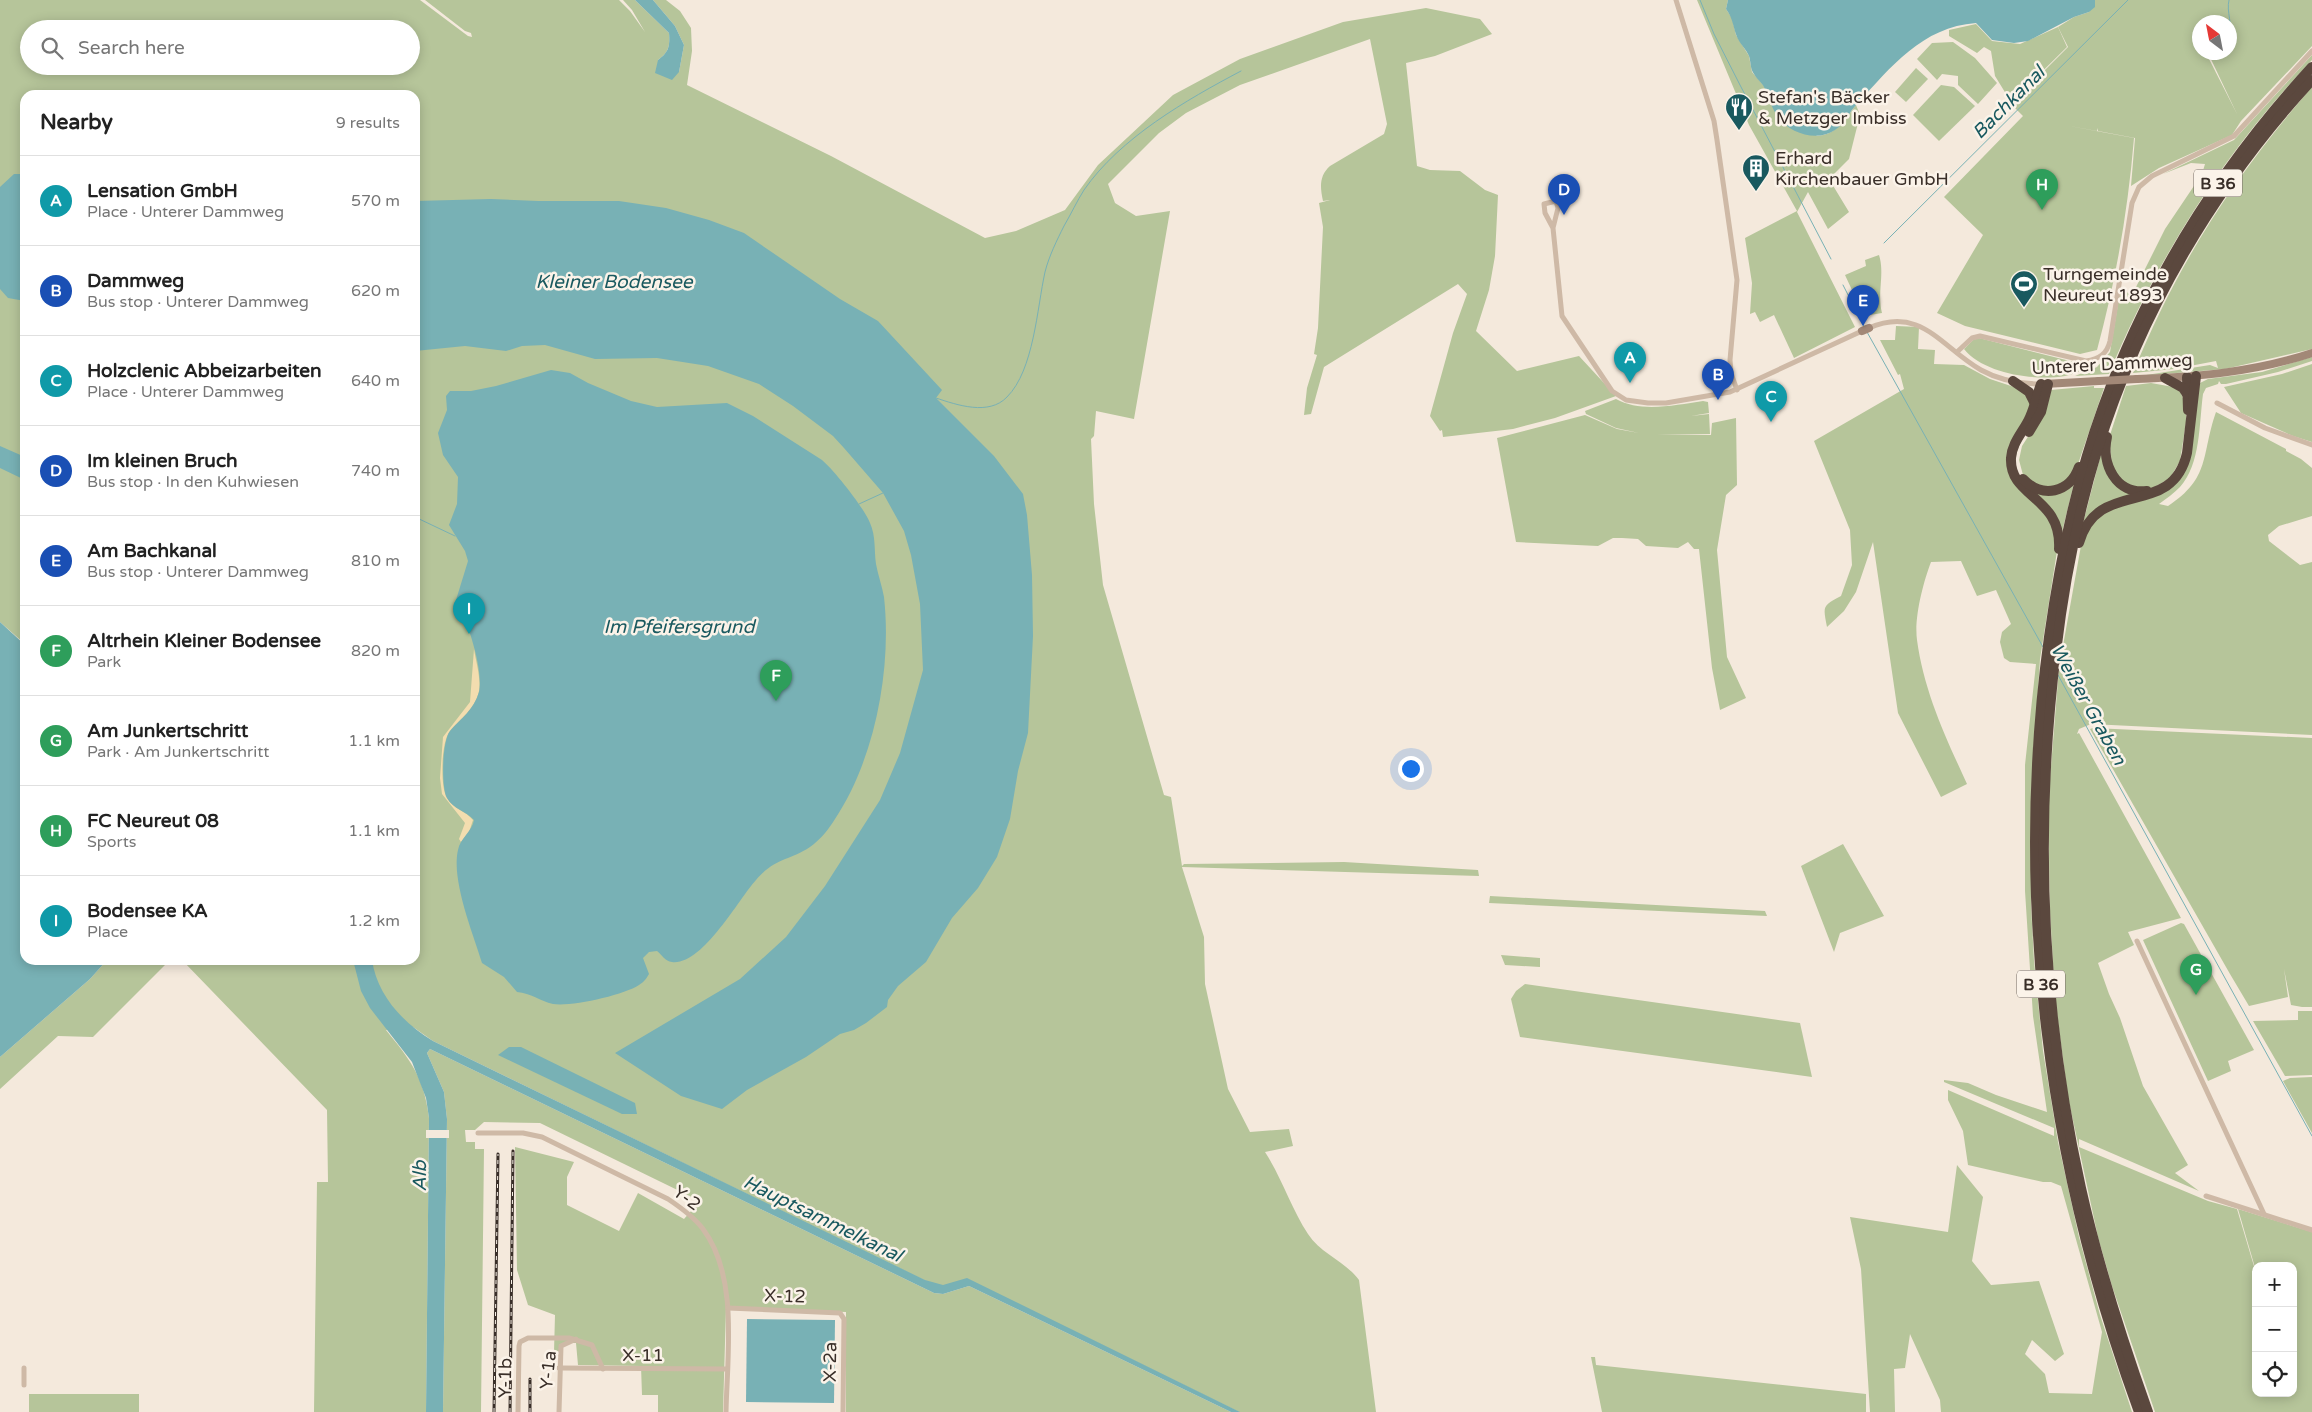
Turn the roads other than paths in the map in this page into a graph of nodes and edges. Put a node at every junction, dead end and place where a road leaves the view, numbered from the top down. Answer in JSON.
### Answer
{"nodes":[{"id":1,"x":1676,"y":0,"type":"edge"},
{"id":2,"x":2312,"y":51,"type":"edge"},
{"id":3,"x":2312,"y":67,"type":"edge"},
{"id":4,"x":2312,"y":80,"type":"edge"},
{"id":5,"x":1553,"y":228,"type":"junction"},
{"id":6,"x":1957,"y":352,"type":"junction"},
{"id":7,"x":2312,"y":354,"type":"edge"},
{"id":8,"x":2192,"y":376,"type":"junction"},
{"id":9,"x":2165,"y":378,"type":"junction"},
{"id":10,"x":2013,"y":381,"type":"junction"},
{"id":11,"x":2044,"y":384,"type":"junction"},
{"id":12,"x":1737,"y":390,"type":"junction"},
{"id":13,"x":2187,"y":394,"type":"junction"},
{"id":14,"x":2116,"y":400,"type":"junction"},
{"id":15,"x":2217,"y":403,"type":"dead end"},
{"id":16,"x":2035,"y":404,"type":"junction"},
{"id":17,"x":2090,"y":444,"type":"junction"},
{"id":18,"x":2312,"y":445,"type":"edge"},
{"id":19,"x":2061,"y":565,"type":"junction"},
{"id":20,"x":2068,"y":576,"type":"junction"},
{"id":21,"x":2050,"y":664,"type":"junction"},
{"id":22,"x":2137,"y":941,"type":"dead end"},
{"id":23,"x":478,"y":1133,"type":"dead end"},
{"id":24,"x":2206,"y":1196,"type":"dead end"},
{"id":25,"x":2264,"y":1214,"type":"junction"},
{"id":26,"x":2312,"y":1230,"type":"edge"},
{"id":27,"x":728,"y":1308,"type":"junction"},
{"id":28,"x":840,"y":1313,"type":"joint"},
{"id":29,"x":577,"y":1339,"type":"junction"},
{"id":30,"x":24,"y":1368,"type":"dead end"},
{"id":31,"x":559,"y":1368,"type":"junction"},
{"id":32,"x":603,"y":1369,"type":"junction"},
{"id":33,"x":727,"y":1369,"type":"junction"},
{"id":34,"x":24,"y":1385,"type":"dead end"},
{"id":35,"x":518,"y":1412,"type":"edge"},
{"id":36,"x":559,"y":1412,"type":"edge"},
{"id":37,"x":726,"y":1412,"type":"edge"},
{"id":38,"x":843,"y":1412,"type":"edge"},
{"id":39,"x":2139,"y":1412,"type":"edge"},
{"id":40,"x":2148,"y":1412,"type":"edge"}],
"edges":[{"from":1,"to":12,"type":"street"},
{"from":2,"to":6,"type":"street"},
{"from":3,"to":17,"type":"highway","number":"B 36"},
{"from":4,"to":14,"type":"highway","number":"B 36"},
{"from":5,"to":5,"type":"street"},
{"from":5,"to":12,"type":"street","name":"Unterer Dammweg"},
{"from":6,"to":10,"type":"street","name":"Unterer Dammweg"},
{"from":6,"to":12,"type":"street","name":"Unterer Dammweg"},
{"from":7,"to":8,"type":"main road","name":"Unterer Dammweg"},
{"from":8,"to":9,"type":"main road","name":"Unterer Dammweg"},
{"from":8,"to":13,"type":"highway","number":"B 36"},
{"from":8,"to":20,"type":"highway"},
{"from":9,"to":11,"type":"main road","name":"Unterer Dammweg","bridge":true},
{"from":9,"to":13,"type":"highway"},
{"from":10,"to":11,"type":"street","name":"Unterer Dammweg"},
{"from":10,"to":16,"type":"highway"},
{"from":11,"to":16,"type":"highway","number":"B 36"},
{"from":11,"to":17,"type":"highway"},
{"from":13,"to":14,"type":"highway","number":"B 36"},
{"from":14,"to":20,"type":"highway","number":"B 36"},
{"from":15,"to":18,"type":"street"},
{"from":16,"to":19,"type":"highway","number":"B 36"},
{"from":17,"to":19,"type":"highway","number":"B 36"},
{"from":19,"to":21,"type":"highway","number":"B 36"},
{"from":20,"to":21,"type":"highway","number":"B 36"},
{"from":21,"to":39,"type":"highway","number":"B 36"},
{"from":21,"to":40,"type":"highway","number":"B 36"},
{"from":22,"to":25,"type":"street"},
{"from":23,"to":27,"type":"street","name":"Y-2"},
{"from":24,"to":25,"type":"street"},
{"from":25,"to":26,"type":"street"},
{"from":27,"to":28,"type":"street","name":"X-12"},
{"from":27,"to":33,"type":"street","name":"Y-2"},
{"from":28,"to":38,"type":"street","name":"X-2a"},
{"from":29,"to":31,"type":"street","name":"Y-1a"},
{"from":29,"to":32,"type":"street"},
{"from":29,"to":35,"type":"street","name":"Y-1b"},
{"from":30,"to":34,"type":"street"},
{"from":31,"to":32,"type":"street","name":"X-11"},
{"from":31,"to":36,"type":"street","name":"Y-1a"},
{"from":32,"to":33,"type":"street","name":"X-11"},
{"from":33,"to":37,"type":"street","name":"Y-2"}]}
